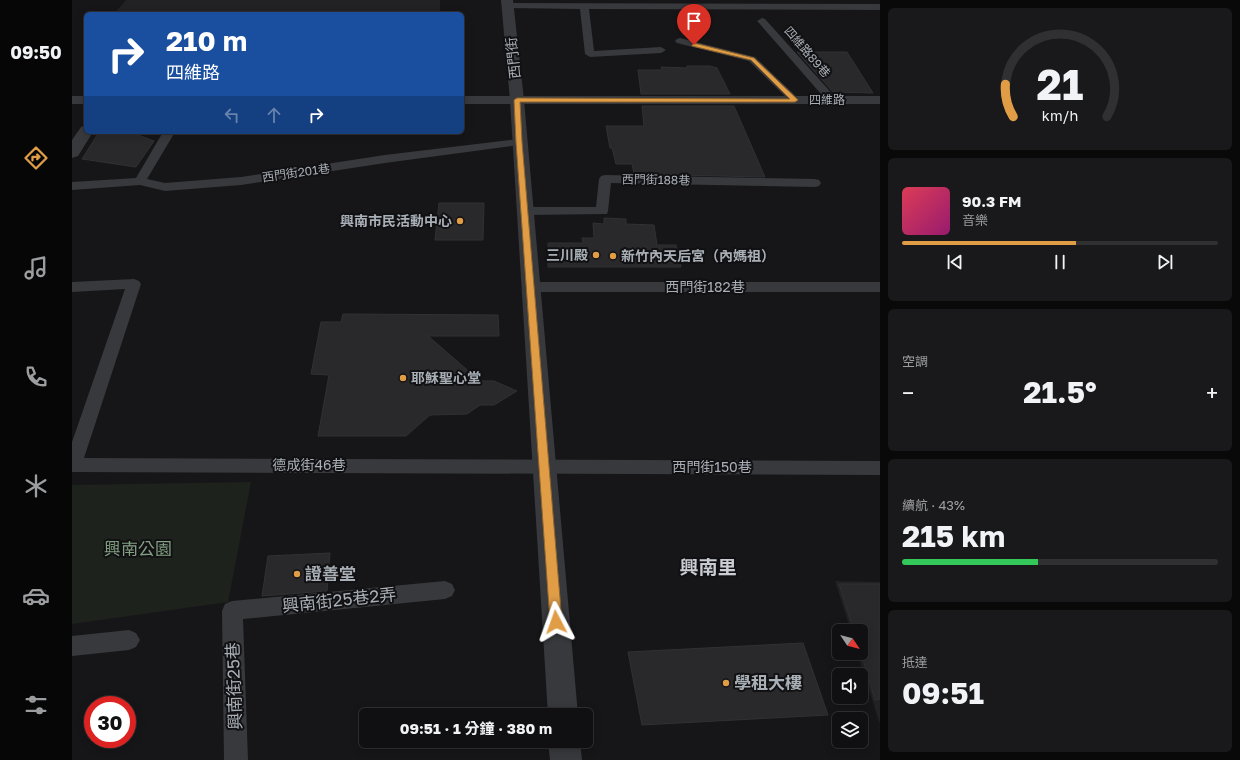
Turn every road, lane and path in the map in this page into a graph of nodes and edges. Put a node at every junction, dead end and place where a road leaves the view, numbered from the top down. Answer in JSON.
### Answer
{"nodes":[{"id":1,"x":507,"y":3,"type":"edge"},
{"id":2,"x":584,"y":6,"type":"junction"},
{"id":3,"x":880,"y":7,"type":"edge"},
{"id":4,"x":762,"y":21,"type":"dead end"},
{"id":5,"x":680,"y":41,"type":"dead end"},
{"id":6,"x":661,"y":50,"type":"dead end"},
{"id":7,"x":72,"y":100,"type":"edge"},
{"id":8,"x":84,"y":100,"type":"edge"},
{"id":9,"x":464,"y":100,"type":"edge"},
{"id":10,"x":517,"y":100,"type":"junction"},
{"id":11,"x":795,"y":100,"type":"junction"},
{"id":12,"x":832,"y":100,"type":"junction"},
{"id":13,"x":880,"y":100,"type":"edge"},
{"id":14,"x":84,"y":133,"type":"edge"},
{"id":15,"x":168,"y":134,"type":"edge"},
{"id":16,"x":519,"y":142,"type":"junction"},
{"id":17,"x":72,"y":153,"type":"edge"},
{"id":18,"x":140,"y":181,"type":"junction"},
{"id":19,"x":816,"y":183,"type":"dead end"},
{"id":20,"x":72,"y":186,"type":"edge"},
{"id":21,"x":524,"y":211,"type":"junction"},
{"id":22,"x":72,"y":287,"type":"edge"},
{"id":23,"x":531,"y":287,"type":"junction"},
{"id":24,"x":880,"y":287,"type":"edge"},
{"id":25,"x":73,"y":465,"type":"edge"},
{"id":26,"x":545,"y":466,"type":"junction"},
{"id":27,"x":880,"y":468,"type":"edge"},
{"id":28,"x":445,"y":590,"type":"dead end"},
{"id":29,"x":232,"y":611,"type":"joint"},
{"id":30,"x":129,"y":640,"type":"dead end"},
{"id":31,"x":72,"y":646,"type":"edge"},
{"id":32,"x":562,"y":708,"type":"edge"},
{"id":33,"x":565,"y":748,"type":"edge"},
{"id":34,"x":236,"y":760,"type":"edge"},
{"id":35,"x":566,"y":760,"type":"edge"}],
"edges":[{"from":1,"to":2,"type":"lane"},
{"from":1,"to":10,"type":"street","name":"西門街"},
{"from":2,"to":3,"type":"lane"},
{"from":2,"to":6,"type":"lane"},
{"from":4,"to":12,"type":"lane","name":"四維路89巷"},
{"from":5,"to":11,"type":"lane"},
{"from":7,"to":8,"type":"street"},
{"from":9,"to":10,"type":"street","name":"四維路"},
{"from":10,"to":11,"type":"street","name":"四維路"},
{"from":10,"to":16,"type":"street","name":"西門街"},
{"from":11,"to":12,"type":"street","name":"四維路"},
{"from":12,"to":13,"type":"street","name":"四維路"},
{"from":14,"to":17,"type":"street"},
{"from":15,"to":18,"type":"lane"},
{"from":16,"to":18,"type":"lane","name":"西門街201巷"},
{"from":16,"to":21,"type":"street","name":"西門街"},
{"from":18,"to":20,"type":"lane","name":"西門街201巷"},
{"from":19,"to":21,"type":"lane","name":"西門街188巷"},
{"from":21,"to":23,"type":"street","name":"西門街"},
{"from":22,"to":25,"type":"lane","name":"德成街46巷"},
{"from":23,"to":24,"type":"lane","name":"西門街182巷"},
{"from":23,"to":26,"type":"street","name":"西門街"},
{"from":25,"to":26,"type":"lane","name":"德成街46巷"},
{"from":26,"to":27,"type":"lane","name":"西門街150巷"},
{"from":26,"to":32,"type":"street","name":"西門街"},
{"from":28,"to":29,"type":"lane","name":"興南街25巷2弄"},
{"from":29,"to":34,"type":"lane","name":"興南街25巷"},
{"from":30,"to":31,"type":"lane"},
{"from":33,"to":35,"type":"street"}]}
